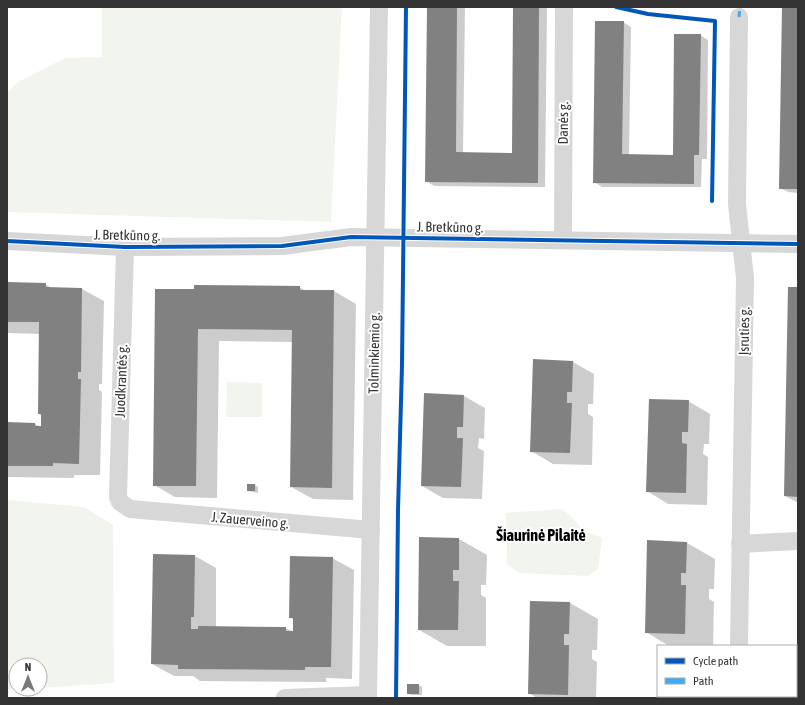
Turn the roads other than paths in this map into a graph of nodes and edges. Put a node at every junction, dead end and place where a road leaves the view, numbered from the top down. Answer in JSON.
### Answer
{"nodes":[{"id":1,"x":379,"y":7,"type":"edge"},
{"id":2,"x":564,"y":7,"type":"edge"},
{"id":3,"x":739,"y":17,"type":"dead end"},
{"id":4,"x":377,"y":237,"type":"junction"},
{"id":5,"x":563,"y":240,"type":"junction"},
{"id":6,"x":7,"y":241,"type":"edge"},
{"id":7,"x":741,"y":244,"type":"junction"},
{"id":8,"x":798,"y":244,"type":"edge"},
{"id":9,"x":125,"y":247,"type":"junction"},
{"id":10,"x":130,"y":509,"type":"joint"},
{"id":11,"x":371,"y":530,"type":"junction"},
{"id":12,"x":798,"y":541,"type":"edge"},
{"id":13,"x":740,"y":544,"type":"junction"},
{"id":14,"x":739,"y":645,"type":"edge"},
{"id":15,"x":368,"y":696,"type":"edge"},
{"id":16,"x":285,"y":698,"type":"edge"}],
"edges":[{"from":1,"to":4,"type":"street","name":"Tolminkiemio g."},
{"from":2,"to":5,"type":"street","name":"Danės g."},
{"from":3,"to":7,"type":"street","name":"Įsruties g."},
{"from":4,"to":5,"type":"street","name":"J. Bretkūno g."},
{"from":4,"to":9,"type":"street","name":"J. Bretkūno g."},
{"from":4,"to":11,"type":"street","name":"Tolminkiemio g."},
{"from":5,"to":7,"type":"street","name":"J. Bretkūno g."},
{"from":6,"to":9,"type":"street","name":"J. Bretkūno g."},
{"from":7,"to":8,"type":"street","name":"J. Bretkūno g."},
{"from":7,"to":13,"type":"street","name":"Įsruties g."},
{"from":9,"to":10,"type":"street","name":"Juodkrantės g."},
{"from":10,"to":11,"type":"street","name":"J. Zauerveino g."},
{"from":11,"to":15,"type":"street","name":"Tolminkiemio g."},
{"from":12,"to":13,"type":"street"},
{"from":13,"to":14,"type":"street","name":"Įsruties g."},
{"from":15,"to":16,"type":"street"}]}
